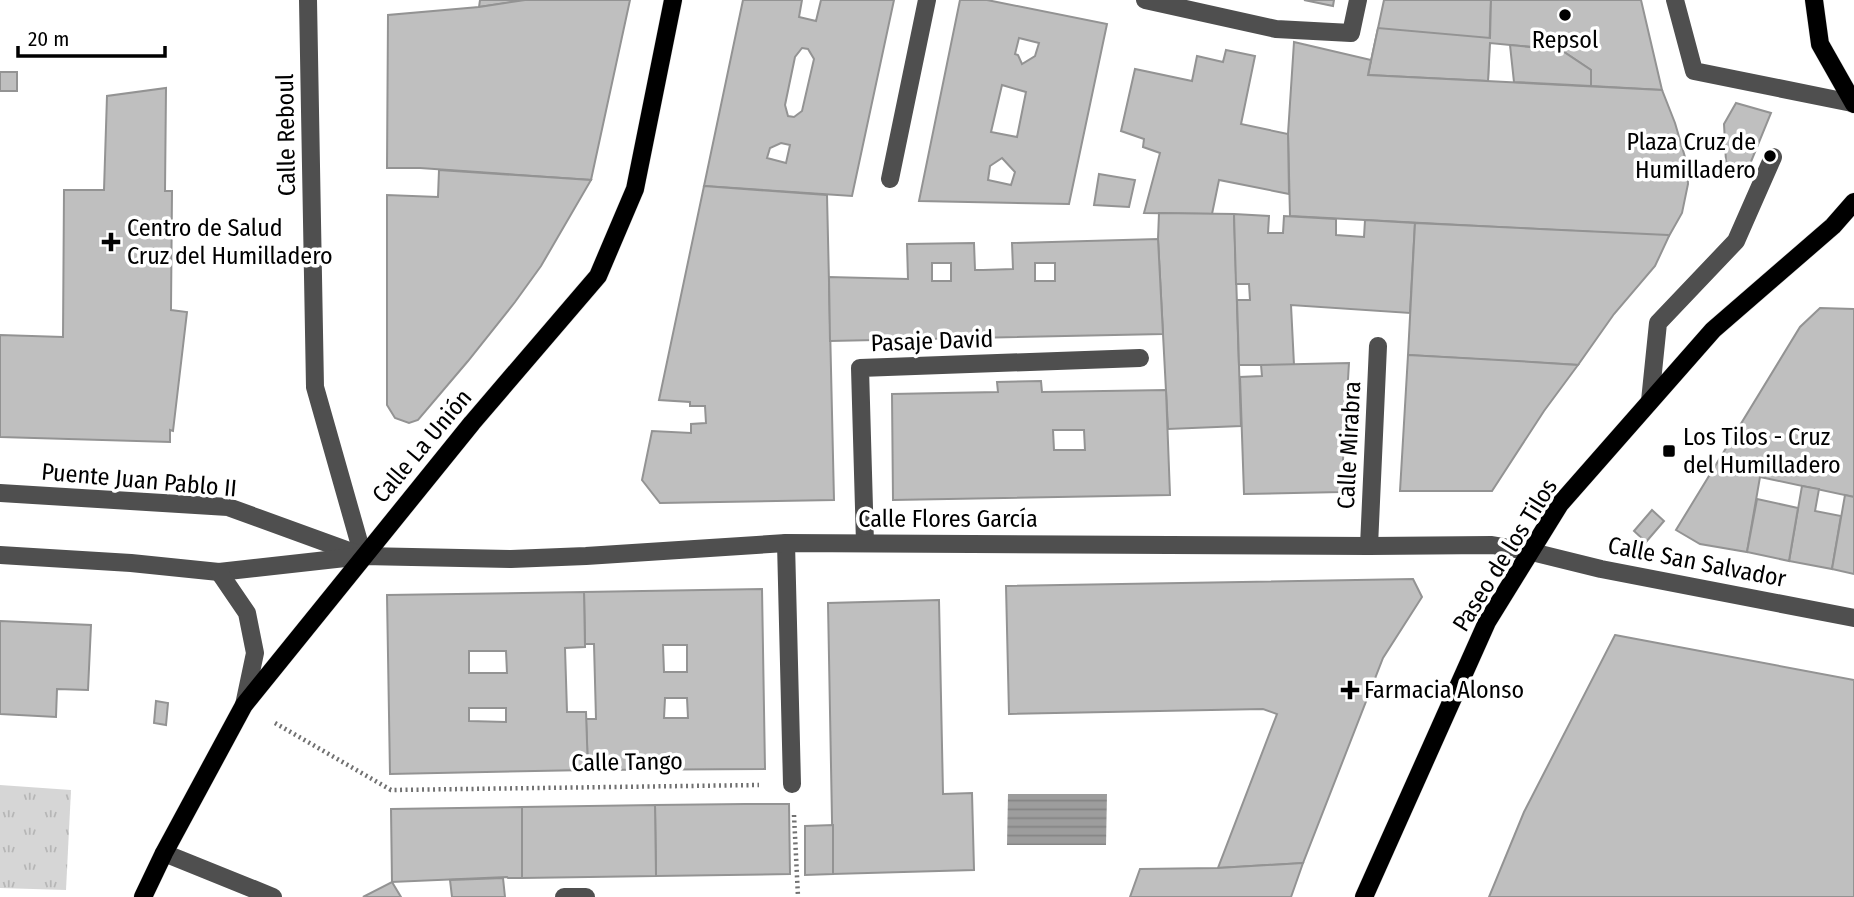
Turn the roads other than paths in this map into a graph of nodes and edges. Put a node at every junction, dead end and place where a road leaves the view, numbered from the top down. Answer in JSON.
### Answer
{"nodes":[{"id":1,"x":308,"y":0,"type":"edge"},
{"id":2,"x":673,"y":0,"type":"edge"},
{"id":3,"x":927,"y":0,"type":"edge"},
{"id":4,"x":1145,"y":0,"type":"edge"},
{"id":5,"x":1359,"y":0,"type":"edge"},
{"id":6,"x":1675,"y":0,"type":"edge"},
{"id":7,"x":1814,"y":0,"type":"edge"},
{"id":8,"x":1853,"y":104,"type":"edge"},
{"id":9,"x":1773,"y":157,"type":"dead end"},
{"id":10,"x":890,"y":179,"type":"dead end"},
{"id":11,"x":1854,"y":202,"type":"edge"},
{"id":12,"x":1378,"y":346,"type":"dead end"},
{"id":13,"x":1140,"y":358,"type":"dead end"},
{"id":14,"x":1650,"y":401,"type":"junction"},
{"id":15,"x":0,"y":493,"type":"edge"},
{"id":16,"x":786,"y":543,"type":"junction"},
{"id":17,"x":865,"y":543,"type":"junction"},
{"id":18,"x":1369,"y":546,"type":"junction"},
{"id":19,"x":1532,"y":552,"type":"junction"},
{"id":20,"x":0,"y":555,"type":"edge"},
{"id":21,"x":363,"y":556,"type":"junction"},
{"id":22,"x":219,"y":572,"type":"junction"},
{"id":23,"x":1854,"y":618,"type":"edge"},
{"id":24,"x":244,"y":705,"type":"junction"},
{"id":25,"x":793,"y":784,"type":"road end"},
{"id":26,"x":164,"y":853,"type":"junction"},
{"id":27,"x":564,"y":896,"type":"edge"},
{"id":28,"x":143,"y":897,"type":"edge"},
{"id":29,"x":273,"y":897,"type":"edge"},
{"id":30,"x":586,"y":897,"type":"edge"},
{"id":31,"x":1364,"y":897,"type":"edge"}],
"edges":[{"from":1,"to":21,"type":"street","name":"Calle Reboul"},
{"from":2,"to":21,"type":"main road","name":"Calle La Unión"},
{"from":3,"to":10,"type":"street"},
{"from":4,"to":5,"type":"street"},
{"from":6,"to":8,"type":"street"},
{"from":7,"to":8,"type":"main road"},
{"from":9,"to":14,"type":"street"},
{"from":11,"to":14,"type":"main road","name":"Paseo de los Tilos"},
{"from":12,"to":18,"type":"street","name":"Calle Mirabra"},
{"from":13,"to":17,"type":"street","name":"Pasaje David"},
{"from":14,"to":19,"type":"main road","name":"Paseo de los Tilos"},
{"from":15,"to":21,"type":"street","name":"Puente Juan Pablo II"},
{"from":16,"to":17,"type":"street","name":"Calle Flores García"},
{"from":16,"to":21,"type":"street","name":"Calle Flores García"},
{"from":16,"to":25,"type":"street"},
{"from":17,"to":18,"type":"street","name":"Calle Flores García"},
{"from":18,"to":19,"type":"street","name":"Calle Flores García"},
{"from":19,"to":23,"type":"street","name":"Calle San Salvador"},
{"from":19,"to":31,"type":"main road","name":"Paseo de los Tilos"},
{"from":20,"to":22,"type":"street"},
{"from":21,"to":22,"type":"street"},
{"from":21,"to":24,"type":"main road","name":"Calle La Unión"},
{"from":22,"to":24,"type":"street"},
{"from":24,"to":26,"type":"main road","name":"Calle La Unión"},
{"from":26,"to":28,"type":"main road","name":"Calle La Unión"},
{"from":26,"to":29,"type":"street"},
{"from":27,"to":30,"type":"street"}]}
